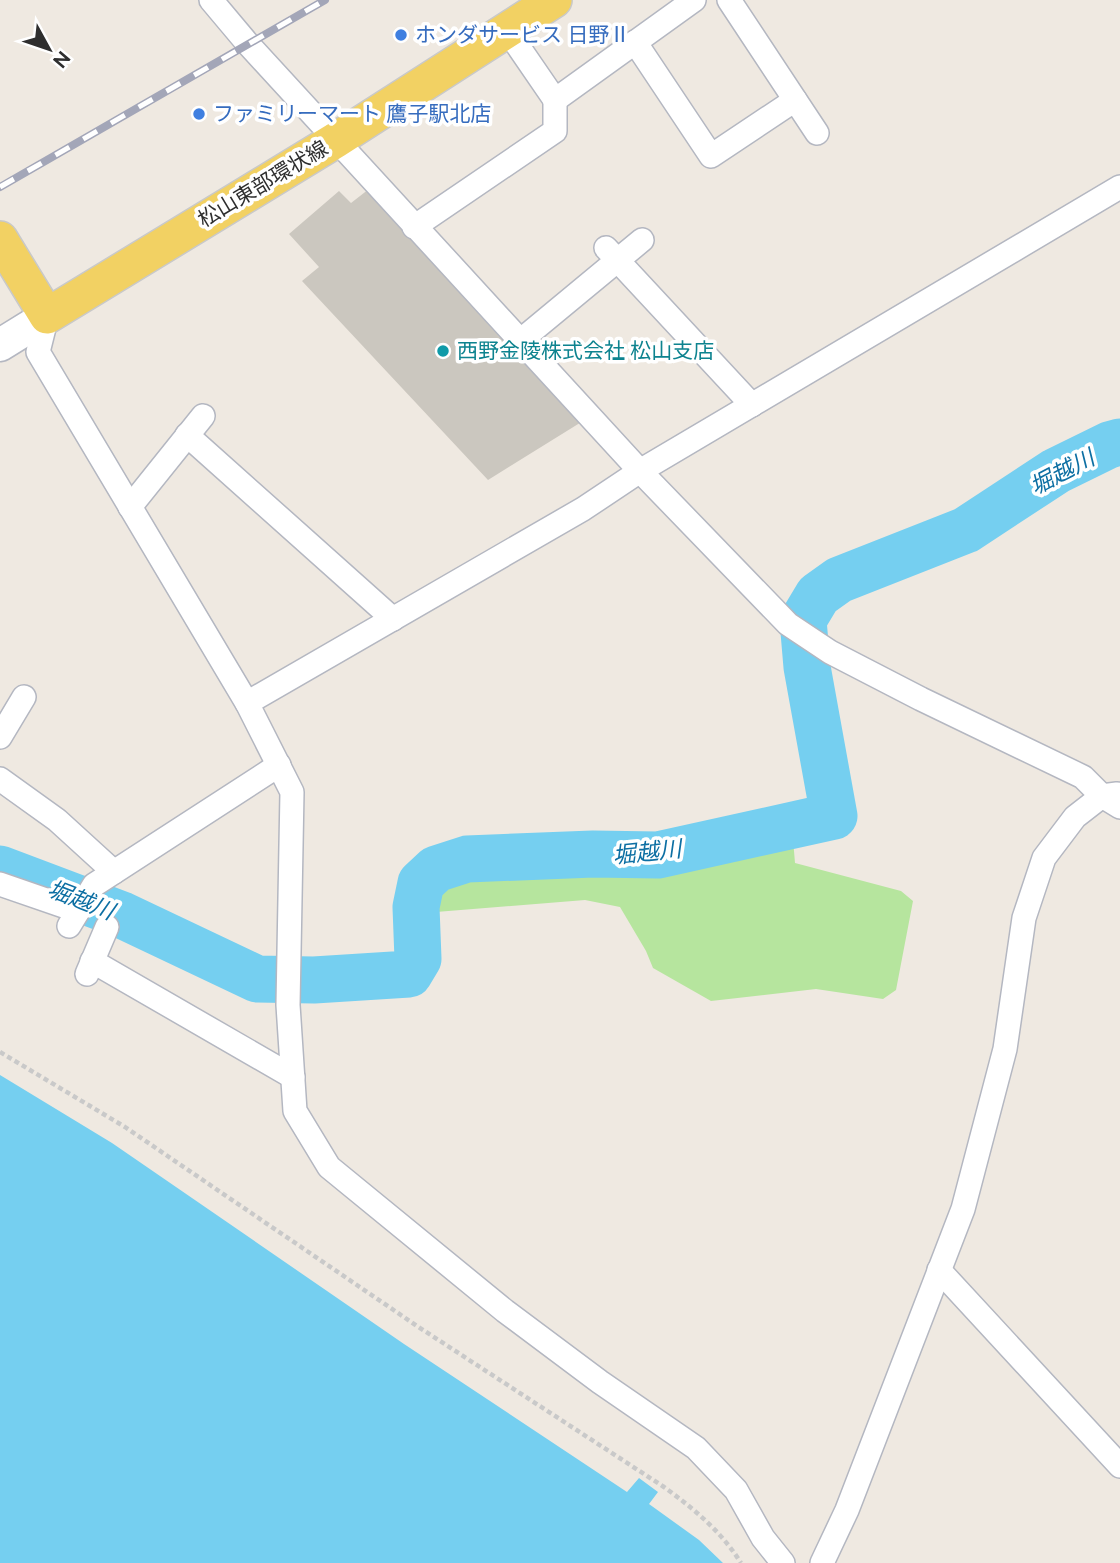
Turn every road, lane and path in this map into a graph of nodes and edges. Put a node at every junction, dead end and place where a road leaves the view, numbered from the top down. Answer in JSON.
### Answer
{"nodes":[{"id":1,"x":211,"y":0,"type":"edge"},
{"id":2,"x":554,"y":0,"type":"edge"},
{"id":3,"x":694,"y":0,"type":"edge"},
{"id":4,"x":729,"y":0,"type":"edge"},
{"id":5,"x":507,"y":30,"type":"junction"},
{"id":6,"x":635,"y":42,"type":"junction"},
{"id":7,"x":555,"y":100,"type":"junction"},
{"id":8,"x":795,"y":100,"type":"junction"},
{"id":9,"x":817,"y":134,"type":"dead end"},
{"id":10,"x":336,"y":140,"type":"junction"},
{"id":11,"x":1120,"y":187,"type":"edge"},
{"id":12,"x":414,"y":227,"type":"junction"},
{"id":13,"x":0,"y":239,"type":"edge"},
{"id":14,"x":642,"y":240,"type":"dead end"},
{"id":15,"x":612,"y":254,"type":"junction"},
{"id":16,"x":47,"y":316,"type":"junction"},
{"id":17,"x":520,"y":341,"type":"junction"},
{"id":18,"x":0,"y":345,"type":"edge"},
{"id":19,"x":751,"y":405,"type":"junction"},
{"id":20,"x":203,"y":416,"type":"dead end"},
{"id":21,"x":187,"y":435,"type":"junction"},
{"id":22,"x":640,"y":471,"type":"junction"},
{"id":23,"x":130,"y":507,"type":"junction"},
{"id":24,"x":393,"y":619,"type":"junction"},
{"id":25,"x":23,"y":697,"type":"dead end"},
{"id":26,"x":247,"y":703,"type":"junction"},
{"id":27,"x":0,"y":737,"type":"edge"},
{"id":28,"x":279,"y":765,"type":"junction"},
{"id":29,"x":0,"y":779,"type":"edge"},
{"id":30,"x":1114,"y":799,"type":"edge"},
{"id":31,"x":114,"y":872,"type":"junction"},
{"id":32,"x":0,"y":884,"type":"edge"},
{"id":33,"x":107,"y":927,"type":"dead end"},
{"id":34,"x":0,"y":1052,"type":"edge"},
{"id":35,"x":293,"y":1077,"type":"junction"},
{"id":36,"x":939,"y":1270,"type":"junction"},
{"id":37,"x":1120,"y":1466,"type":"edge"},
{"id":38,"x":741,"y":1563,"type":"edge"},
{"id":39,"x":783,"y":1563,"type":"edge"},
{"id":40,"x":822,"y":1563,"type":"edge"}],
"edges":[{"from":1,"to":10,"type":"street"},
{"from":2,"to":5,"type":"main road","name":"松山東部環状線"},
{"from":3,"to":6,"type":"street"},
{"from":4,"to":8,"type":"street"},
{"from":5,"to":7,"type":"street"},
{"from":5,"to":10,"type":"main road","name":"松山東部環状線"},
{"from":6,"to":7,"type":"street"},
{"from":6,"to":8,"type":"street"},
{"from":7,"to":12,"type":"street"},
{"from":8,"to":9,"type":"street"},
{"from":10,"to":12,"type":"street"},
{"from":10,"to":16,"type":"main road","name":"松山東部環状線"},
{"from":11,"to":19,"type":"street"},
{"from":12,"to":17,"type":"street"},
{"from":13,"to":16,"type":"main road"},
{"from":14,"to":15,"type":"street"},
{"from":15,"to":17,"type":"street"},
{"from":15,"to":19,"type":"street"},
{"from":16,"to":18,"type":"main road"},
{"from":16,"to":23,"type":"street"},
{"from":17,"to":22,"type":"street"},
{"from":19,"to":22,"type":"street"},
{"from":20,"to":21,"type":"street"},
{"from":21,"to":23,"type":"street"},
{"from":21,"to":24,"type":"street"},
{"from":22,"to":24,"type":"street"},
{"from":22,"to":30,"type":"street"},
{"from":23,"to":26,"type":"street"},
{"from":24,"to":26,"type":"street"},
{"from":25,"to":27,"type":"street"},
{"from":26,"to":28,"type":"street"},
{"from":28,"to":31,"type":"street"},
{"from":28,"to":35,"type":"street"},
{"from":29,"to":31,"type":"street"},
{"from":30,"to":36,"type":"street"},
{"from":31,"to":32,"type":"street"},
{"from":33,"to":35,"type":"street"},
{"from":34,"to":38,"type":"path"},
{"from":35,"to":39,"type":"street"},
{"from":36,"to":37,"type":"street"},
{"from":36,"to":40,"type":"street"}]}
